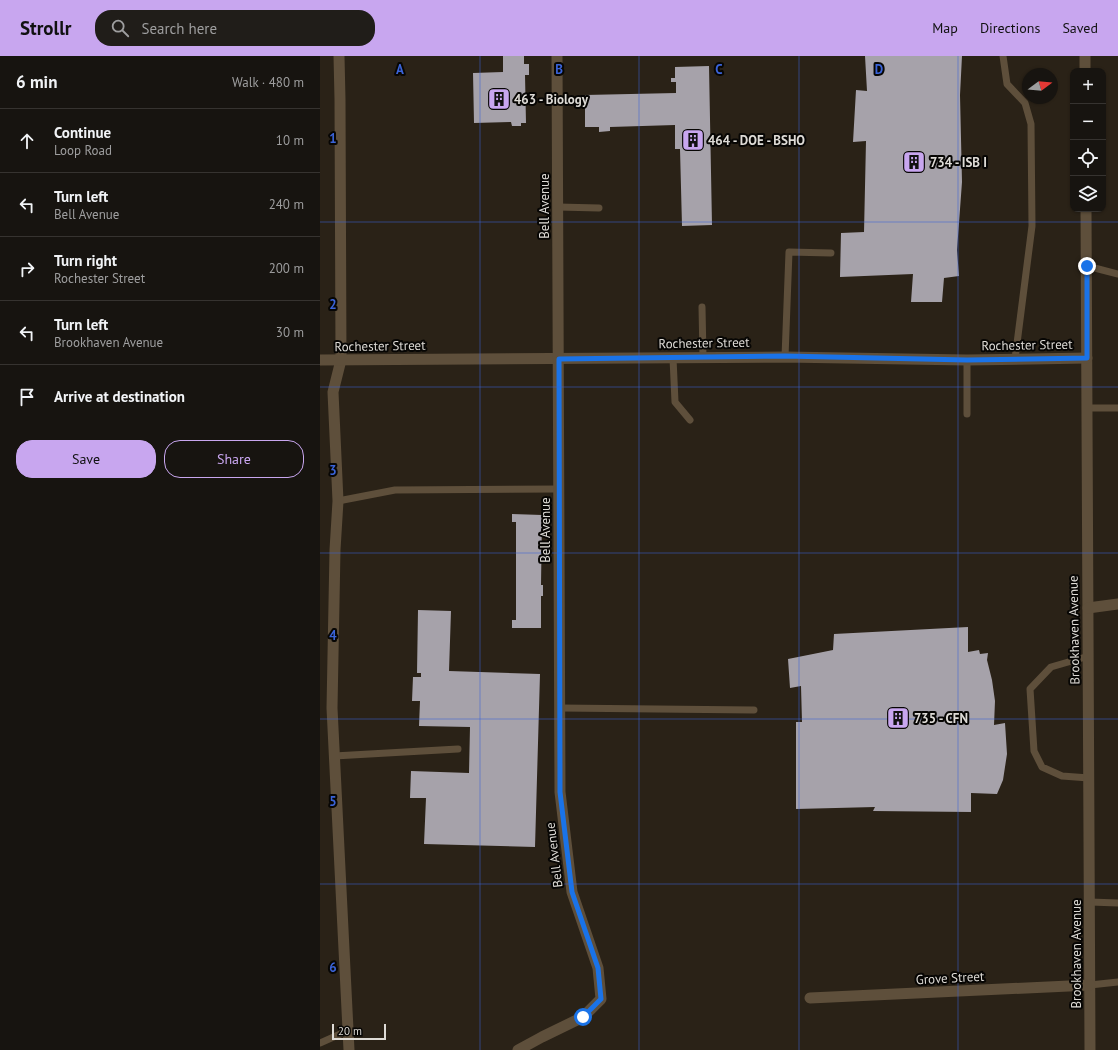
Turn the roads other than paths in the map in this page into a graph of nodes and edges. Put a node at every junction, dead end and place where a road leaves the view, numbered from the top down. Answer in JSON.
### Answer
{"nodes":[{"id":1,"x":339,"y":56,"type":"edge"},
{"id":2,"x":557,"y":56,"type":"edge"},
{"id":3,"x":1003,"y":56,"type":"edge"},
{"id":4,"x":1085,"y":56,"type":"edge"},
{"id":5,"x":1085,"y":68,"type":"edge"},
{"id":6,"x":558,"y":207,"type":"junction"},
{"id":7,"x":600,"y":208,"type":"dead end"},
{"id":8,"x":1086,"y":212,"type":"edge"},
{"id":9,"x":831,"y":253,"type":"dead end"},
{"id":10,"x":1087,"y":266,"type":"junction"},
{"id":11,"x":1118,"y":274,"type":"edge"},
{"id":12,"x":702,"y":307,"type":"dead end"},
{"id":13,"x":785,"y":356,"type":"junction"},
{"id":14,"x":703,"y":357,"type":"junction"},
{"id":15,"x":673,"y":358,"type":"junction"},
{"id":16,"x":1087,"y":358,"type":"junction"},
{"id":17,"x":559,"y":359,"type":"junction"},
{"id":18,"x":1015,"y":359,"type":"junction"},
{"id":19,"x":320,"y":360,"type":"edge"},
{"id":20,"x":341,"y":360,"type":"junction"},
{"id":21,"x":967,"y":360,"type":"junction"},
{"id":22,"x":1087,"y":408,"type":"junction"},
{"id":23,"x":1118,"y":408,"type":"edge"},
{"id":24,"x":967,"y":414,"type":"dead end"},
{"id":25,"x":690,"y":420,"type":"dead end"},
{"id":26,"x":559,"y":489,"type":"junction"},
{"id":27,"x":338,"y":501,"type":"junction"},
{"id":28,"x":1118,"y":604,"type":"edge"},
{"id":29,"x":1088,"y":608,"type":"junction"},
{"id":30,"x":1089,"y":656,"type":"junction"},
{"id":31,"x":560,"y":708,"type":"junction"},
{"id":32,"x":754,"y":710,"type":"dead end"},
{"id":33,"x":458,"y":749,"type":"dead end"},
{"id":34,"x":334,"y":756,"type":"junction"},
{"id":35,"x":1089,"y":778,"type":"junction"},
{"id":36,"x":1090,"y":902,"type":"junction"},
{"id":37,"x":1118,"y":903,"type":"edge"},
{"id":38,"x":1118,"y":982,"type":"edge"},
{"id":39,"x":1090,"y":986,"type":"junction"},
{"id":40,"x":810,"y":998,"type":"dead end"},
{"id":41,"x":348,"y":1031,"type":"junction"},
{"id":42,"x":320,"y":1043,"type":"edge"},
{"id":43,"x":523,"y":1049,"type":"edge"},
{"id":44,"x":349,"y":1050,"type":"edge"},
{"id":45,"x":1090,"y":1050,"type":"edge"}],
"edges":[{"from":1,"to":20,"type":"street"},
{"from":2,"to":6,"type":"street","name":"Bell Avenue"},
{"from":3,"to":18,"type":"lane"},
{"from":4,"to":5,"type":"street"},
{"from":6,"to":7,"type":"lane"},
{"from":6,"to":17,"type":"street","name":"Bell Avenue"},
{"from":8,"to":10,"type":"street","name":"Brookhaven Avenue"},
{"from":9,"to":13,"type":"lane"},
{"from":10,"to":11,"type":"lane"},
{"from":10,"to":16,"type":"street","name":"Brookhaven Avenue"},
{"from":12,"to":14,"type":"lane"},
{"from":13,"to":14,"type":"street","name":"Rochester Street"},
{"from":13,"to":21,"type":"street","name":"Rochester Street"},
{"from":14,"to":15,"type":"street","name":"Rochester Street"},
{"from":15,"to":17,"type":"street","name":"Rochester Street"},
{"from":15,"to":25,"type":"lane"},
{"from":16,"to":18,"type":"street","name":"Rochester Street"},
{"from":16,"to":22,"type":"street","name":"Brookhaven Avenue"},
{"from":17,"to":20,"type":"street","name":"Rochester Street"},
{"from":17,"to":26,"type":"street","name":"Bell Avenue"},
{"from":18,"to":21,"type":"street","name":"Rochester Street"},
{"from":19,"to":20,"type":"street","name":"Rochester Street"},
{"from":20,"to":27,"type":"street"},
{"from":21,"to":24,"type":"lane"},
{"from":22,"to":23,"type":"lane"},
{"from":22,"to":29,"type":"street","name":"Brookhaven Avenue"},
{"from":26,"to":27,"type":"lane"},
{"from":26,"to":31,"type":"street","name":"Bell Avenue"},
{"from":27,"to":34,"type":"street"},
{"from":28,"to":29,"type":"street"},
{"from":29,"to":30,"type":"street","name":"Brookhaven Avenue"},
{"from":30,"to":35,"type":"street","name":"Brookhaven Avenue"},
{"from":30,"to":35,"type":"lane"},
{"from":31,"to":32,"type":"lane"},
{"from":31,"to":43,"type":"street","name":"Bell Avenue"},
{"from":33,"to":34,"type":"lane"},
{"from":34,"to":41,"type":"street"},
{"from":35,"to":36,"type":"street","name":"Brookhaven Avenue"},
{"from":36,"to":37,"type":"lane"},
{"from":36,"to":39,"type":"street","name":"Brookhaven Avenue"},
{"from":38,"to":39,"type":"lane"},
{"from":39,"to":40,"type":"street","name":"Grove Street"},
{"from":39,"to":45,"type":"street","name":"Brookhaven Avenue"},
{"from":41,"to":42,"type":"lane"},
{"from":41,"to":44,"type":"street"}]}
